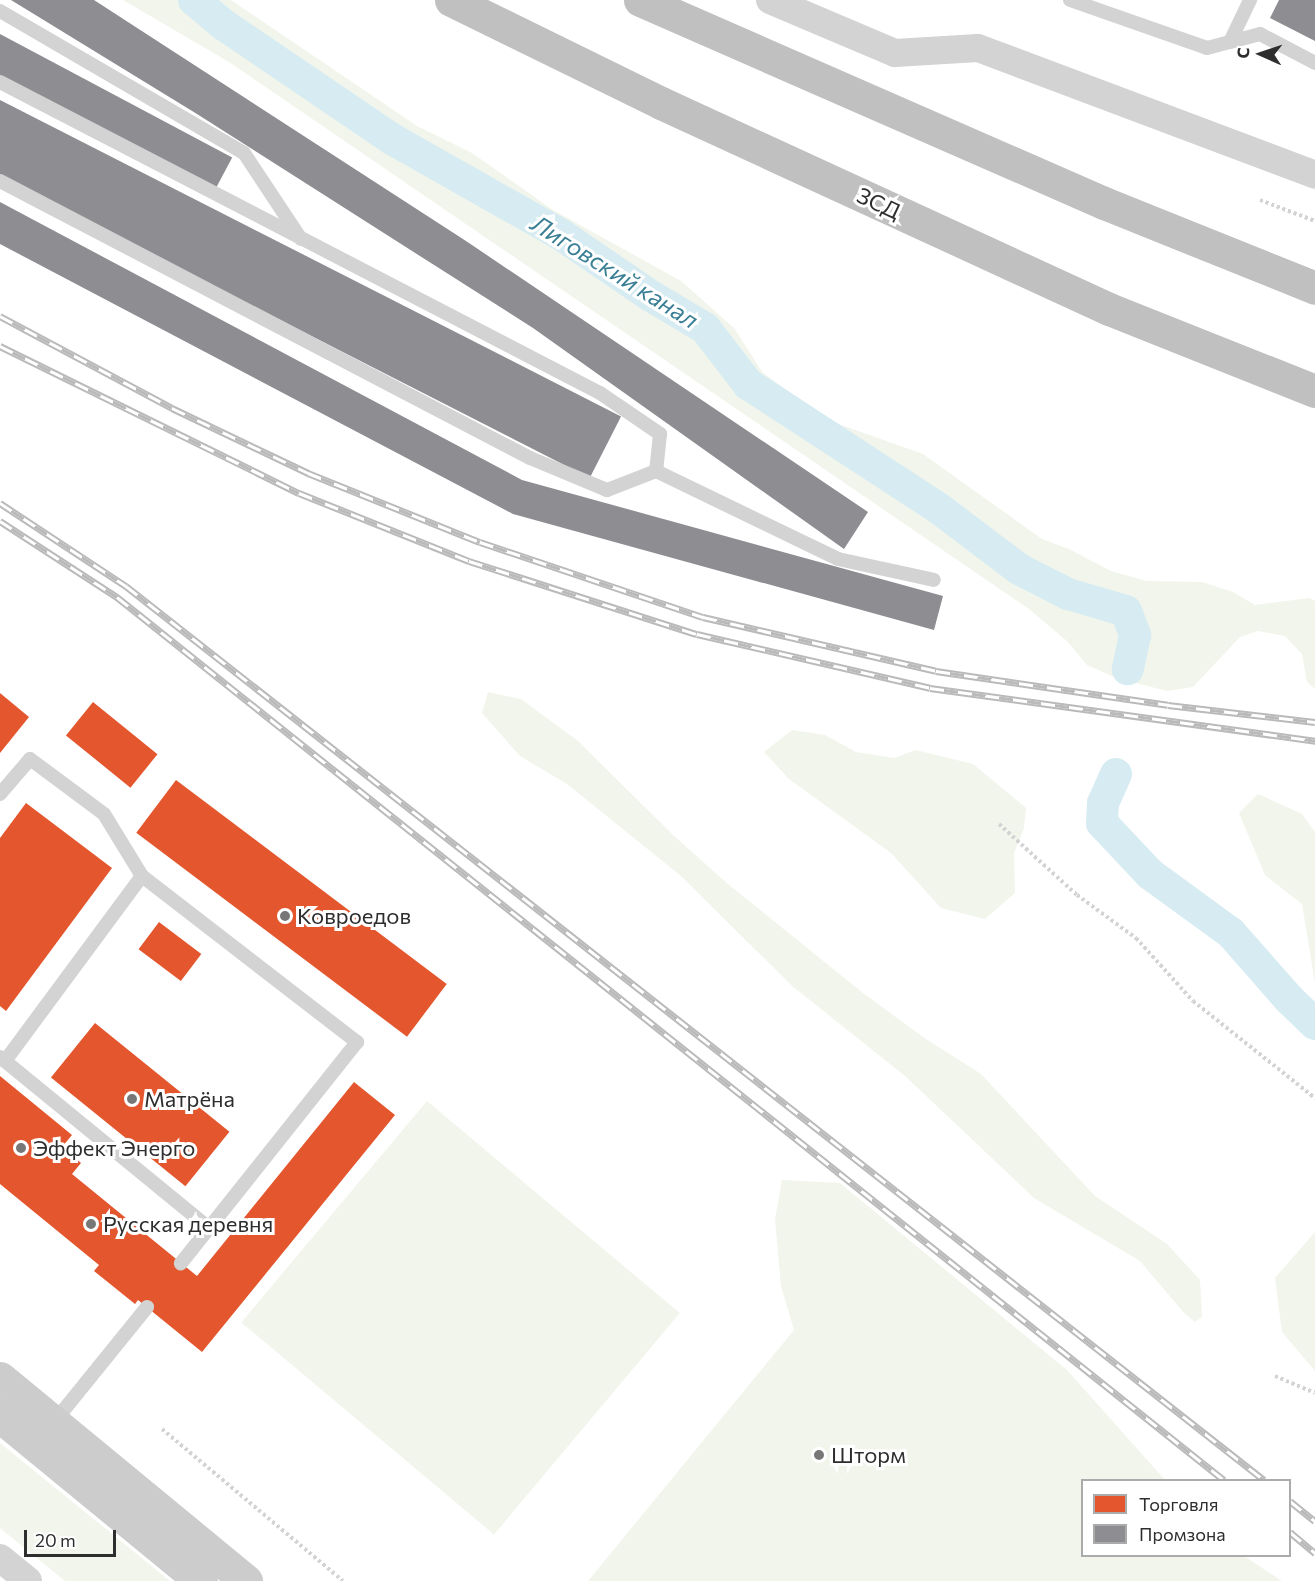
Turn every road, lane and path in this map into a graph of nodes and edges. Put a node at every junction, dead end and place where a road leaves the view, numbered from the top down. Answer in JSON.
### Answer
{"nodes":[{"id":1,"x":451,"y":0,"type":"edge"},
{"id":2,"x":640,"y":0,"type":"edge"},
{"id":3,"x":770,"y":0,"type":"edge"},
{"id":4,"x":1070,"y":0,"type":"edge"},
{"id":5,"x":1250,"y":0,"type":"edge"},
{"id":6,"x":0,"y":11,"type":"edge"},
{"id":7,"x":1230,"y":42,"type":"junction"},
{"id":8,"x":1315,"y":63,"type":"edge"},
{"id":9,"x":0,"y":82,"type":"edge"},
{"id":10,"x":1315,"y":175,"type":"edge"},
{"id":11,"x":0,"y":181,"type":"edge"},
{"id":12,"x":1260,"y":200,"type":"dead end"},
{"id":13,"x":1315,"y":221,"type":"edge"},
{"id":14,"x":302,"y":240,"type":"junction"},
{"id":15,"x":1315,"y":288,"type":"edge"},
{"id":16,"x":1315,"y":391,"type":"edge"},
{"id":17,"x":656,"y":471,"type":"junction"},
{"id":18,"x":934,"y":580,"type":"dead end"},
{"id":19,"x":0,"y":794,"type":"edge"},
{"id":20,"x":999,"y":824,"type":"dead end"},
{"id":21,"x":142,"y":876,"type":"junction"},
{"id":22,"x":2,"y":1059,"type":"edge"},
{"id":23,"x":1315,"y":1098,"type":"edge"},
{"id":24,"x":209,"y":1227,"type":"junction"},
{"id":25,"x":181,"y":1263,"type":"dead end"},
{"id":26,"x":147,"y":1307,"type":"dead end"},
{"id":27,"x":1275,"y":1376,"type":"dead end"},
{"id":28,"x":0,"y":1378,"type":"edge"},
{"id":29,"x":1315,"y":1393,"type":"edge"},
{"id":30,"x":0,"y":1416,"type":"edge"},
{"id":31,"x":54,"y":1422,"type":"junction"},
{"id":32,"x":162,"y":1429,"type":"dead end"},
{"id":33,"x":0,"y":1558,"type":"edge"},
{"id":34,"x":28,"y":1581,"type":"edge"},
{"id":35,"x":201,"y":1581,"type":"edge"},
{"id":36,"x":246,"y":1581,"type":"edge"},
{"id":37,"x":343,"y":1581,"type":"edge"}],
"edges":[{"from":1,"to":16,"type":"highway","name":"ЗСД"},
{"from":2,"to":15,"type":"highway"},
{"from":3,"to":10,"type":"street"},
{"from":4,"to":7,"type":"lane"},
{"from":5,"to":7,"type":"lane"},
{"from":6,"to":14,"type":"lane"},
{"from":7,"to":8,"type":"lane"},
{"from":9,"to":14,"type":"lane"},
{"from":11,"to":17,"type":"lane"},
{"from":12,"to":13,"type":"path"},
{"from":14,"to":17,"type":"lane"},
{"from":17,"to":18,"type":"lane"},
{"from":19,"to":21,"type":"lane"},
{"from":20,"to":23,"type":"path"},
{"from":21,"to":22,"type":"lane"},
{"from":21,"to":24,"type":"lane"},
{"from":22,"to":24,"type":"lane"},
{"from":24,"to":25,"type":"lane"},
{"from":26,"to":31,"type":"lane"},
{"from":27,"to":29,"type":"path"},
{"from":28,"to":31,"type":"main road"},
{"from":30,"to":35,"type":"main road"},
{"from":31,"to":36,"type":"main road"},
{"from":32,"to":37,"type":"path"},
{"from":33,"to":34,"type":"street"}]}
